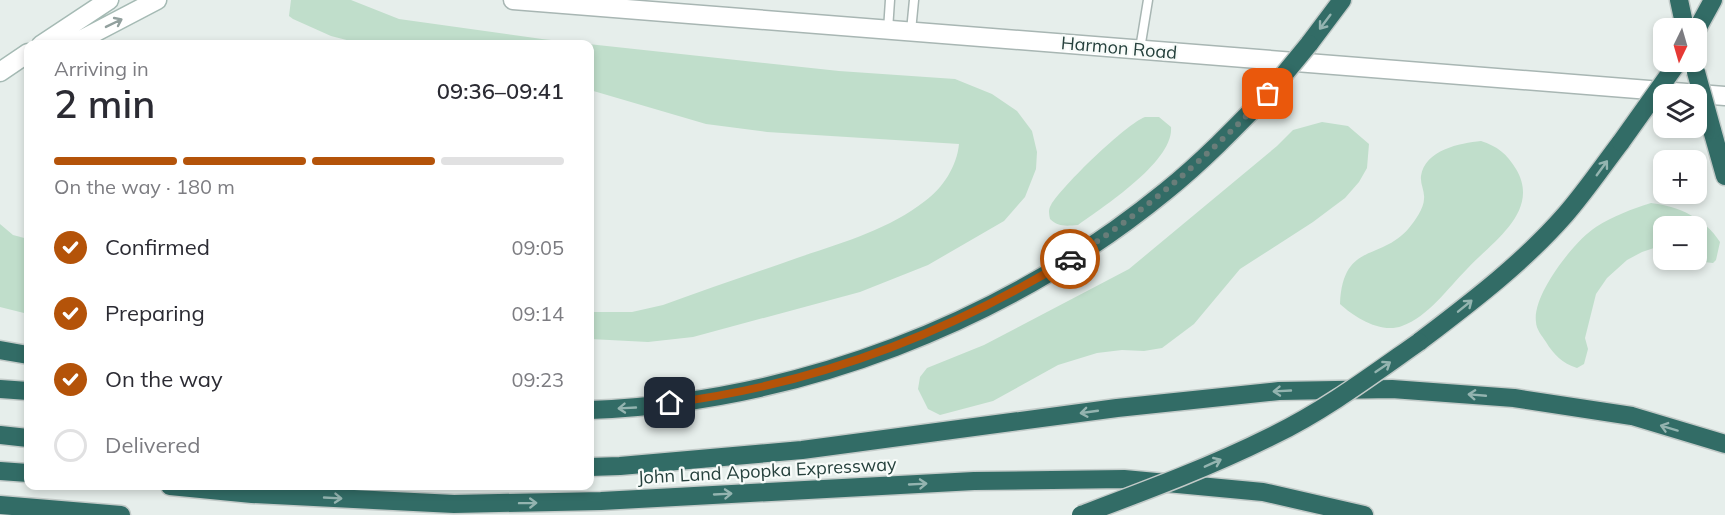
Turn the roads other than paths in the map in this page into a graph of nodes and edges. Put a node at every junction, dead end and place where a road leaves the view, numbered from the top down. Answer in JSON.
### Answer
{"nodes":[{"id":1,"x":109,"y":0,"type":"edge"},
{"id":2,"x":157,"y":0,"type":"edge"},
{"id":3,"x":513,"y":0,"type":"edge"},
{"id":4,"x":890,"y":0,"type":"edge"},
{"id":5,"x":914,"y":0,"type":"edge"},
{"id":6,"x":1148,"y":0,"type":"edge"},
{"id":7,"x":1342,"y":0,"type":"edge"},
{"id":8,"x":1679,"y":0,"type":"edge"},
{"id":9,"x":1713,"y":0,"type":"edge"},
{"id":10,"x":603,"y":4,"type":"edge"},
{"id":11,"x":1683,"y":18,"type":"edge"},
{"id":12,"x":1703,"y":18,"type":"edge"},
{"id":13,"x":888,"y":30,"type":"junction"},
{"id":14,"x":911,"y":32,"type":"junction"},
{"id":15,"x":49,"y":40,"type":"edge"},
{"id":16,"x":81,"y":40,"type":"edge"},
{"id":17,"x":1140,"y":50,"type":"junction"},
{"id":18,"x":24,"y":57,"type":"edge"},
{"id":19,"x":24,"y":68,"type":"edge"},
{"id":20,"x":0,"y":72,"type":"edge"},
{"id":21,"x":1671,"y":72,"type":"edge"},
{"id":22,"x":1695,"y":72,"type":"edge"},
{"id":23,"x":0,"y":80,"type":"edge"},
{"id":24,"x":1725,"y":96,"type":"edge"},
{"id":25,"x":1725,"y":176,"type":"edge"},
{"id":26,"x":0,"y":350,"type":"edge"},
{"id":27,"x":24,"y":354,"type":"edge"},
{"id":28,"x":0,"y":389,"type":"edge"},
{"id":29,"x":24,"y":391,"type":"edge"},
{"id":30,"x":594,"y":410,"type":"edge"},
{"id":31,"x":0,"y":435,"type":"edge"},
{"id":32,"x":24,"y":438,"type":"edge"},
{"id":33,"x":1725,"y":444,"type":"edge"},
{"id":34,"x":594,"y":467,"type":"edge"},
{"id":35,"x":0,"y":471,"type":"edge"},
{"id":36,"x":24,"y":473,"type":"edge"},
{"id":37,"x":211,"y":490,"type":"edge"},
{"id":38,"x":0,"y":505,"type":"edge"},
{"id":39,"x":121,"y":515,"type":"edge"},
{"id":40,"x":1081,"y":515,"type":"edge"},
{"id":41,"x":1364,"y":515,"type":"edge"}],
"edges":[{"from":1,"to":15,"type":"street"},
{"from":16,"to":2,"type":"street","one_way":true},
{"from":3,"to":10,"type":"street","name":"Harmon Road"},
{"from":4,"to":13,"type":"lane"},
{"from":5,"to":14,"type":"lane"},
{"from":6,"to":17,"type":"lane"},
{"from":7,"to":30,"type":"highway","one_way":true,"bridge":true},
{"from":8,"to":11,"type":"highway"},
{"from":9,"to":12,"type":"highway"},
{"from":10,"to":13,"type":"street","name":"Harmon Road"},
{"from":13,"to":14,"type":"street","name":"Harmon Road"},
{"from":14,"to":17,"type":"street","name":"Harmon Road"},
{"from":17,"to":24,"type":"street","name":"Harmon Road"},
{"from":18,"to":20,"type":"street"},
{"from":19,"to":23,"type":"street"},
{"from":40,"to":21,"type":"highway","one_way":true,"bridge":true},
{"from":22,"to":25,"type":"highway","bridge":true},
{"from":26,"to":27,"type":"highway"},
{"from":28,"to":29,"type":"highway"},
{"from":31,"to":32,"type":"highway"},
{"from":33,"to":34,"type":"highway","name":"John Land Apopka Expressway","one_way":true},
{"from":35,"to":36,"type":"highway"},
{"from":37,"to":41,"type":"highway","name":"John Land Apopka Expressway","one_way":true},
{"from":38,"to":39,"type":"highway"}]}
